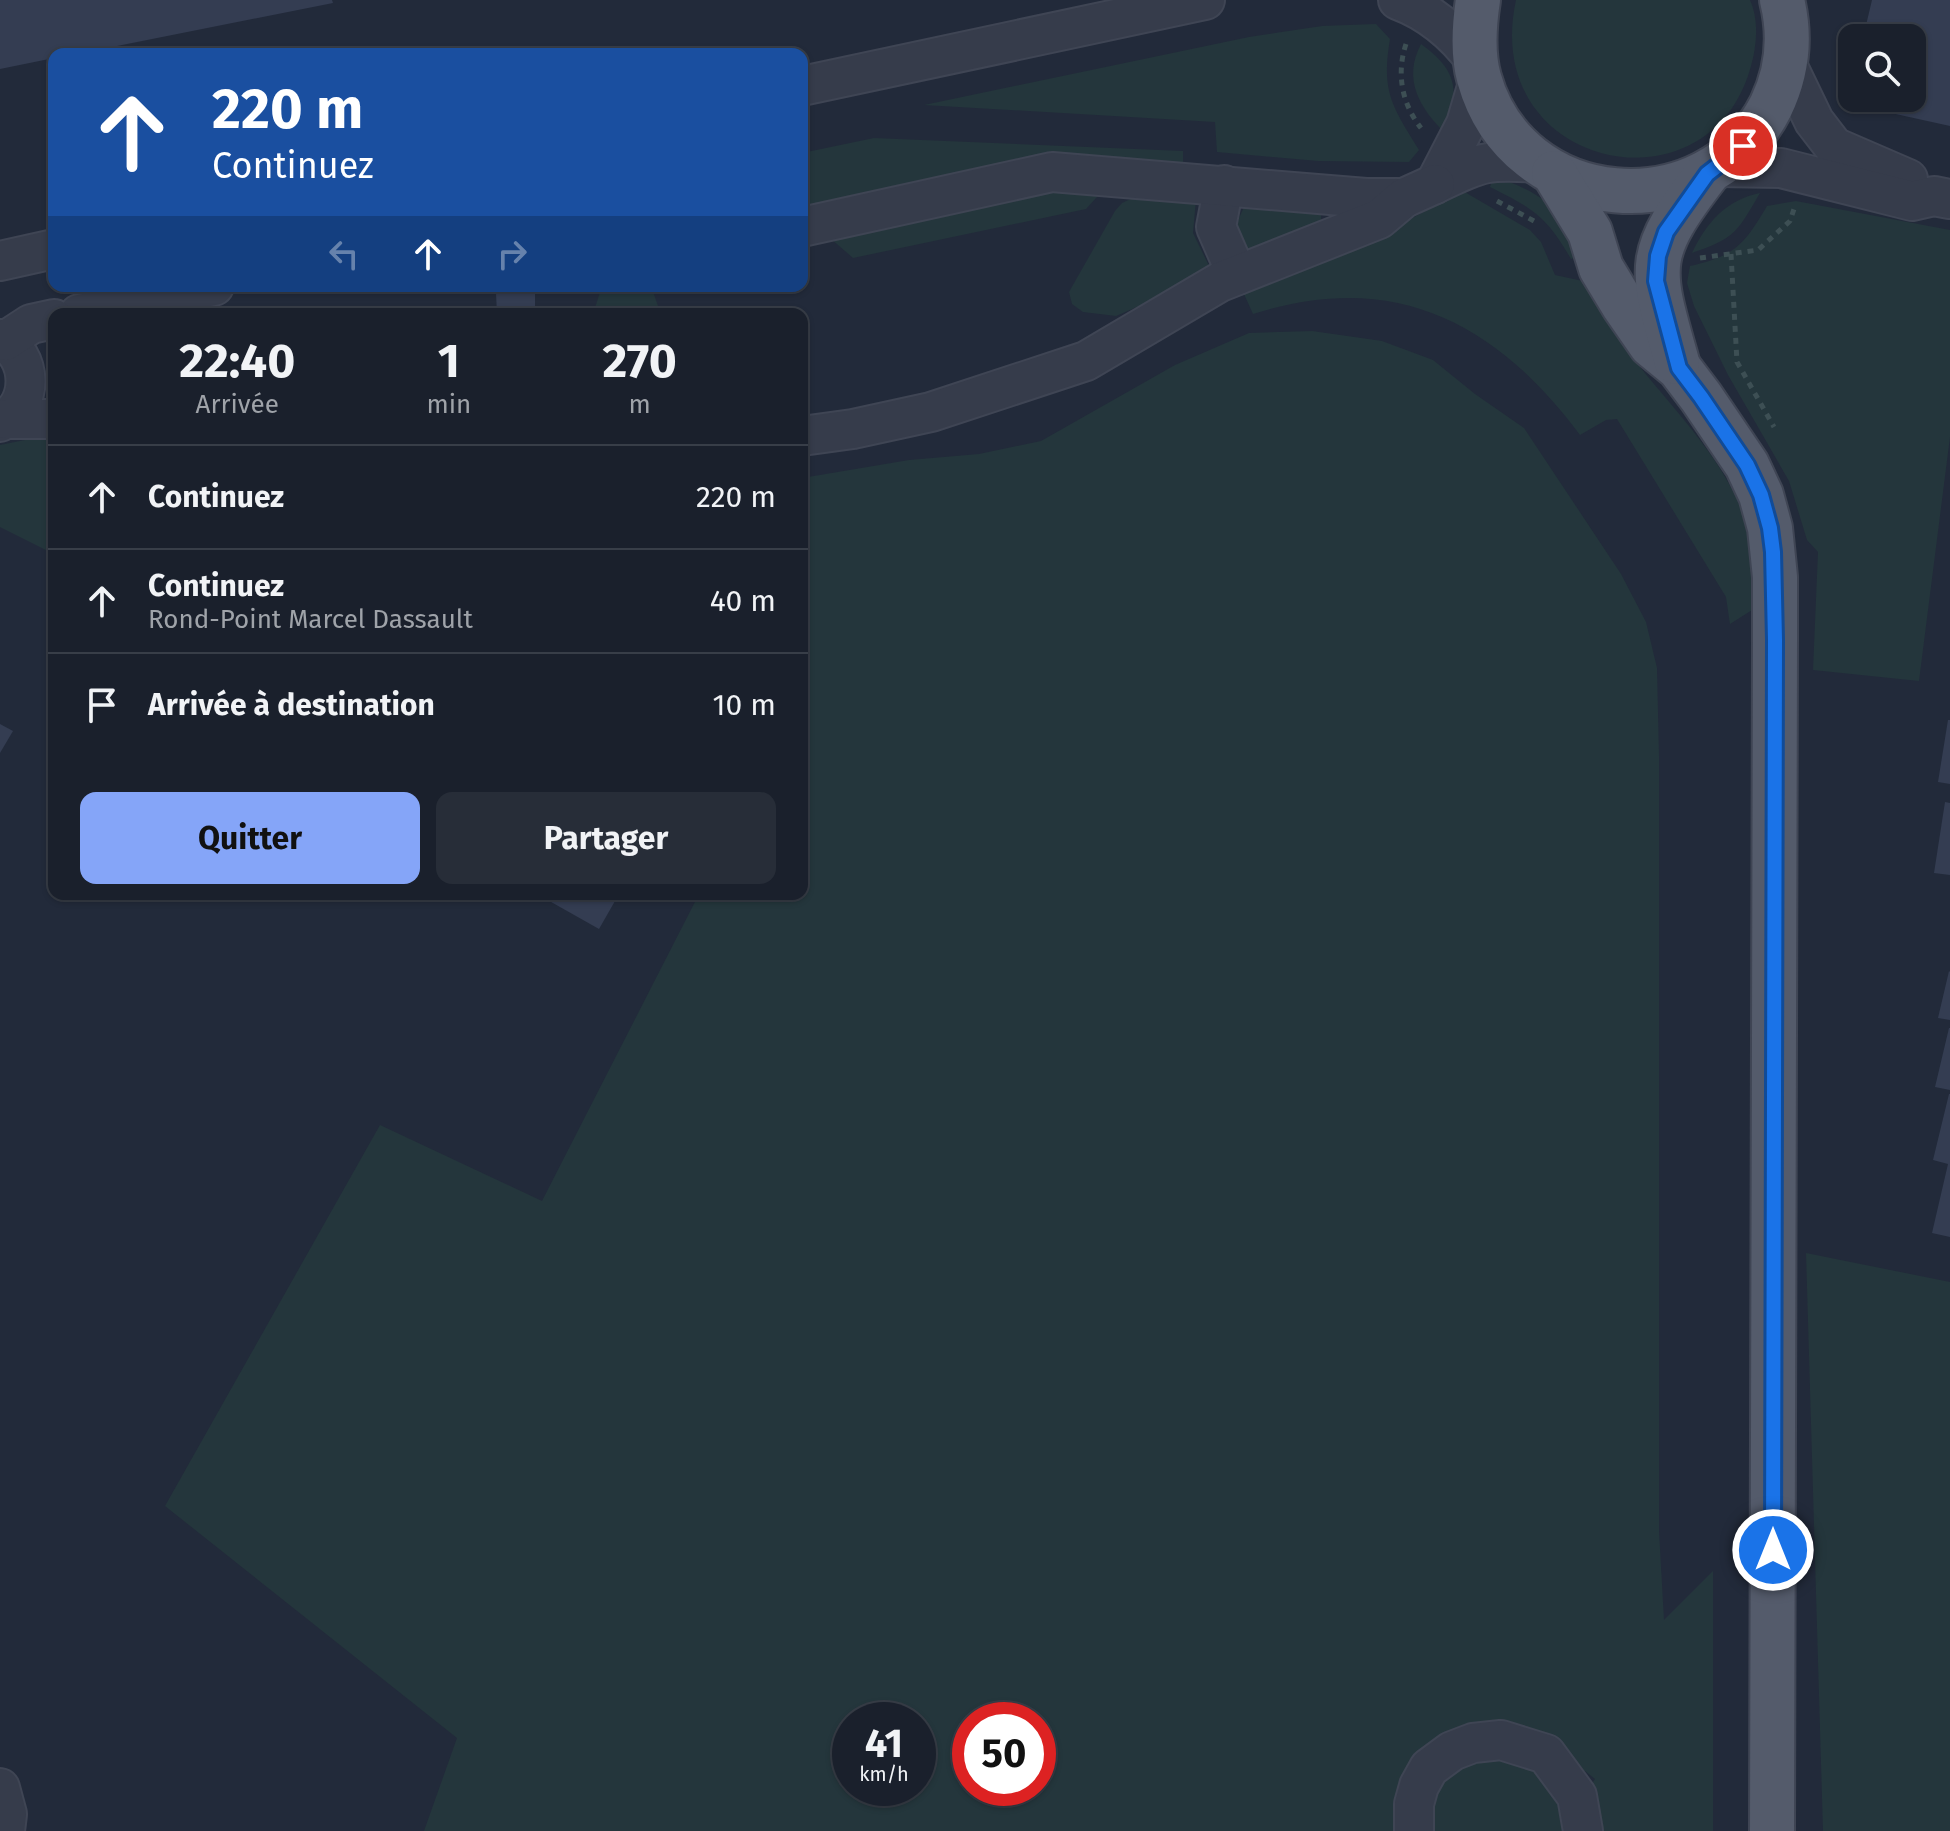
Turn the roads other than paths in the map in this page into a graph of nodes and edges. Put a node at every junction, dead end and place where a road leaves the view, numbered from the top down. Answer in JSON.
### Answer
{"nodes":[{"id":1,"x":1194,"y":0,"type":"edge"},
{"id":2,"x":1205,"y":0,"type":"edge"},
{"id":3,"x":1398,"y":0,"type":"edge"},
{"id":4,"x":1478,"y":0,"type":"edge"},
{"id":5,"x":1788,"y":22,"type":"edge"},
{"id":6,"x":1477,"y":70,"type":"junction"},
{"id":7,"x":808,"y":85,"type":"edge"},
{"id":8,"x":1546,"y":168,"type":"junction"},
{"id":9,"x":1712,"y":170,"type":"junction"},
{"id":10,"x":1224,"y":185,"type":"junction"},
{"id":11,"x":1419,"y":191,"type":"junction"},
{"id":12,"x":1942,"y":197,"type":"edge"},
{"id":13,"x":808,"y":226,"type":"edge"},
{"id":14,"x":48,"y":250,"type":"edge"},
{"id":15,"x":0,"y":261,"type":"edge"},
{"id":16,"x":1237,"y":275,"type":"junction"},
{"id":17,"x":185,"y":292,"type":"edge"},
{"id":18,"x":108,"y":308,"type":"edge"},
{"id":19,"x":48,"y":320,"type":"edge"},
{"id":20,"x":2,"y":340,"type":"edge"},
{"id":21,"x":1679,"y":368,"type":"junction"},
{"id":22,"x":48,"y":419,"type":"edge"},
{"id":23,"x":3,"y":420,"type":"edge"},
{"id":24,"x":808,"y":435,"type":"edge"},
{"id":25,"x":0,"y":1788,"type":"edge"},
{"id":26,"x":5,"y":1831,"type":"edge"},
{"id":27,"x":1414,"y":1831,"type":"edge"},
{"id":28,"x":1583,"y":1831,"type":"edge"},
{"id":29,"x":1772,"y":1831,"type":"edge"}],
"edges":[{"from":1,"to":2,"type":"street"},
{"from":1,"to":7,"type":"street"},
{"from":3,"to":6,"type":"street"},
{"from":4,"to":6,"type":"main road"},
{"from":5,"to":9,"type":"main road"},
{"from":5,"to":12,"type":"street"},
{"from":6,"to":8,"type":"main road"},
{"from":6,"to":11,"type":"street"},
{"from":8,"to":9,"type":"main road"},
{"from":8,"to":11,"type":"street"},
{"from":8,"to":21,"type":"main road"},
{"from":9,"to":12,"type":"street"},
{"from":9,"to":21,"type":"main road"},
{"from":10,"to":11,"type":"street"},
{"from":10,"to":13,"type":"street"},
{"from":10,"to":16,"type":"street"},
{"from":11,"to":16,"type":"street"},
{"from":14,"to":15,"type":"street"},
{"from":16,"to":24,"type":"street"},
{"from":17,"to":18,"type":"street"},
{"from":19,"to":20,"type":"street"},
{"from":20,"to":23,"type":"street"},
{"from":21,"to":29,"type":"main road"},
{"from":22,"to":23,"type":"street"},
{"from":25,"to":26,"type":"street"},
{"from":27,"to":28,"type":"street"}]}
